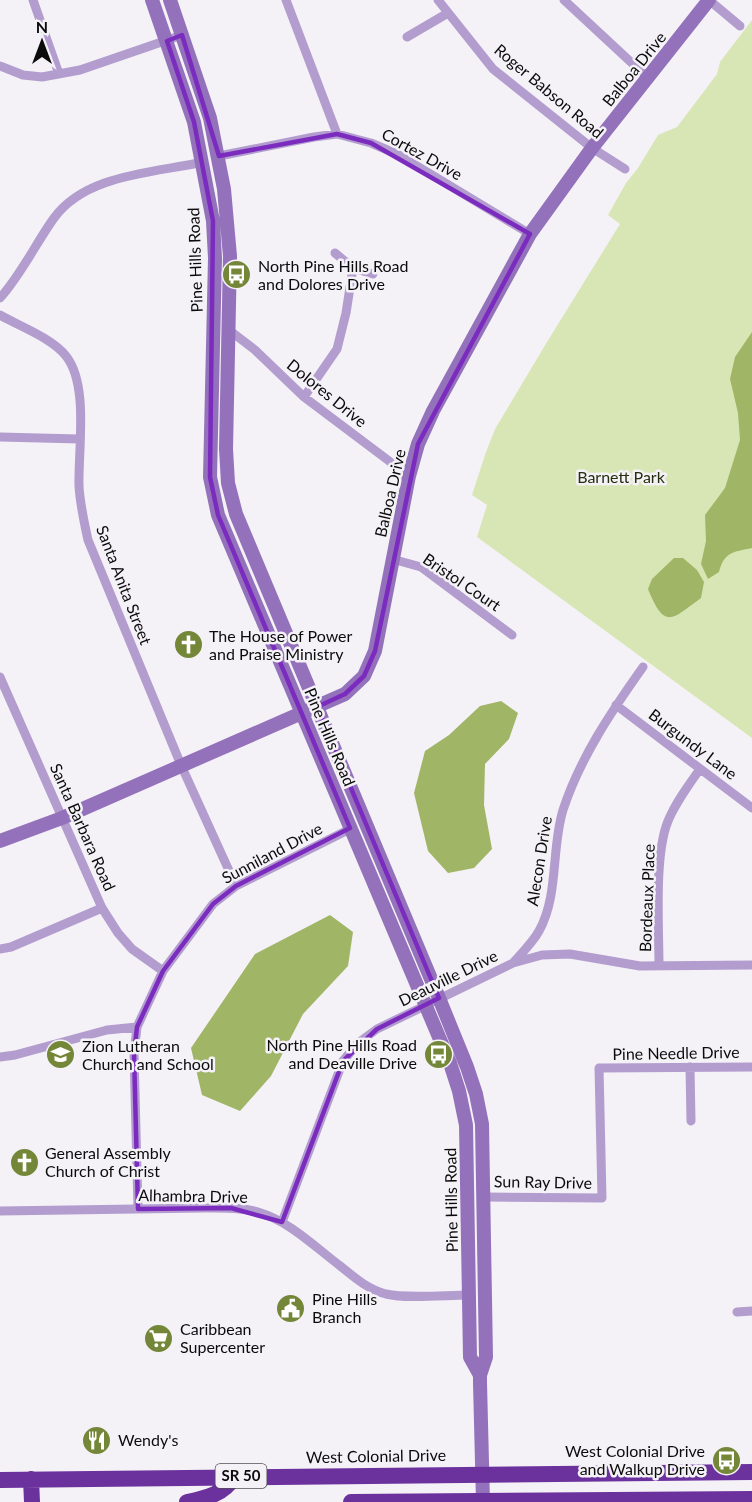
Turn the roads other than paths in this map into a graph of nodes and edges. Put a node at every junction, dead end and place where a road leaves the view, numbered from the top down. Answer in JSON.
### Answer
{"nodes":[{"id":1,"x":33,"y":0,"type":"edge"},
{"id":2,"x":152,"y":0,"type":"edge"},
{"id":3,"x":170,"y":0,"type":"edge"},
{"id":4,"x":286,"y":0,"type":"edge"},
{"id":5,"x":438,"y":0,"type":"edge"},
{"id":6,"x":564,"y":0,"type":"edge"},
{"id":7,"x":709,"y":0,"type":"edge"},
{"id":8,"x":448,"y":13,"type":"junction"},
{"id":9,"x":740,"y":26,"type":"dead end"},
{"id":10,"x":182,"y":35,"type":"junction"},
{"id":11,"x":407,"y":37,"type":"dead end"},
{"id":12,"x":167,"y":41,"type":"junction"},
{"id":13,"x":0,"y":66,"type":"edge"},
{"id":14,"x":59,"y":74,"type":"junction"},
{"id":15,"x":648,"y":78,"type":"junction"},
{"id":16,"x":337,"y":134,"type":"junction"},
{"id":17,"x":592,"y":148,"type":"junction"},
{"id":18,"x":219,"y":156,"type":"junction"},
{"id":19,"x":202,"y":162,"type":"junction"},
{"id":20,"x":625,"y":169,"type":"dead end"},
{"id":21,"x":530,"y":234,"type":"junction"},
{"id":22,"x":336,"y":253,"type":"dead end"},
{"id":23,"x":353,"y":268,"type":"junction"},
{"id":24,"x":373,"y":274,"type":"dead end"},
{"id":25,"x":0,"y":298,"type":"edge"},
{"id":26,"x":0,"y":315,"type":"edge"},
{"id":27,"x":229,"y":330,"type":"junction"},
{"id":28,"x":304,"y":397,"type":"junction"},
{"id":29,"x":0,"y":437,"type":"edge"},
{"id":30,"x":79,"y":439,"type":"junction"},
{"id":31,"x":409,"y":476,"type":"junction"},
{"id":32,"x":392,"y":559,"type":"junction"},
{"id":33,"x":512,"y":635,"type":"dead end"},
{"id":34,"x":643,"y":667,"type":"dead end"},
{"id":35,"x":0,"y":677,"type":"edge"},
{"id":36,"x":616,"y":705,"type":"junction"},
{"id":37,"x":317,"y":706,"type":"junction"},
{"id":38,"x":303,"y":713,"type":"junction"},
{"id":39,"x":181,"y":765,"type":"junction"},
{"id":40,"x":700,"y":769,"type":"junction"},
{"id":41,"x":752,"y":808,"type":"edge"},
{"id":42,"x":62,"y":818,"type":"junction"},
{"id":43,"x":350,"y":828,"type":"junction"},
{"id":44,"x":0,"y":841,"type":"edge"},
{"id":45,"x":236,"y":886,"type":"junction"},
{"id":46,"x":102,"y":908,"type":"junction"},
{"id":47,"x":0,"y":949,"type":"edge"},
{"id":48,"x":513,"y":963,"type":"junction"},
{"id":49,"x":752,"y":965,"type":"edge"},
{"id":50,"x":659,"y":966,"type":"junction"},
{"id":51,"x":163,"y":971,"type":"junction"},
{"id":52,"x":439,"y":998,"type":"junction"},
{"id":53,"x":426,"y":1005,"type":"junction"},
{"id":54,"x":137,"y":1027,"type":"junction"},
{"id":55,"x":0,"y":1057,"type":"edge"},
{"id":56,"x":690,"y":1067,"type":"junction"},
{"id":57,"x":752,"y":1067,"type":"edge"},
{"id":58,"x":691,"y":1121,"type":"dead end"},
{"id":59,"x":484,"y":1197,"type":"junction"},
{"id":60,"x":602,"y":1198,"type":"joint"},
{"id":61,"x":138,"y":1209,"type":"junction"},
{"id":62,"x":0,"y":1211,"type":"edge"},
{"id":63,"x":282,"y":1221,"type":"junction"},
{"id":64,"x":469,"y":1295,"type":"junction"},
{"id":65,"x":752,"y":1311,"type":"edge"},
{"id":66,"x":737,"y":1312,"type":"dead end"},
{"id":67,"x":486,"y":1343,"type":"junction"},
{"id":68,"x":480,"y":1375,"type":"junction"},
{"id":69,"x":752,"y":1472,"type":"edge"},
{"id":70,"x":482,"y":1473,"type":"junction"},
{"id":71,"x":235,"y":1476,"type":"junction"},
{"id":72,"x":31,"y":1479,"type":"junction"},
{"id":73,"x":0,"y":1480,"type":"edge"},
{"id":74,"x":752,"y":1490,"type":"edge"},
{"id":75,"x":734,"y":1499,"type":"junction"},
{"id":76,"x":752,"y":1499,"type":"edge"},
{"id":77,"x":607,"y":1501,"type":"edge"},
{"id":78,"x":32,"y":1502,"type":"edge"},
{"id":79,"x":187,"y":1502,"type":"edge"},
{"id":80,"x":351,"y":1502,"type":"edge"},
{"id":81,"x":483,"y":1502,"type":"edge"}],
"edges":[{"from":1,"to":14,"type":"street"},
{"from":2,"to":12,"type":"main road","name":"Pine Hills Road"},
{"from":3,"to":10,"type":"main road","name":"Pine Hills Road"},
{"from":4,"to":16,"type":"street"},
{"from":5,"to":8,"type":"street","name":"Roger Babson Road"},
{"from":6,"to":15,"type":"street"},
{"from":7,"to":9,"type":"street"},
{"from":7,"to":15,"type":"main road","name":"Balboa Drive"},
{"from":8,"to":11,"type":"street"},
{"from":8,"to":17,"type":"street","name":"Roger Babson Road"},
{"from":10,"to":12,"type":"street"},
{"from":10,"to":18,"type":"main road","name":"Pine Hills Road"},
{"from":12,"to":14,"type":"street"},
{"from":12,"to":19,"type":"main road","name":"Pine Hills Road"},
{"from":13,"to":14,"type":"street"},
{"from":15,"to":17,"type":"main road","name":"Balboa Drive"},
{"from":16,"to":18,"type":"street","name":"Cortez Drive"},
{"from":16,"to":21,"type":"street","name":"Cortez Drive"},
{"from":17,"to":20,"type":"street","name":"Roger Babson Road"},
{"from":17,"to":21,"type":"main road","name":"Balboa Drive"},
{"from":18,"to":27,"type":"main road","name":"Pine Hills Road"},
{"from":19,"to":25,"type":"street"},
{"from":19,"to":38,"type":"main road","name":"Pine Hills Road"},
{"from":21,"to":31,"type":"main road","name":"Balboa Drive"},
{"from":22,"to":23,"type":"street"},
{"from":23,"to":24,"type":"street"},
{"from":23,"to":28,"type":"street"},
{"from":26,"to":30,"type":"street","name":"Santa Anita Street"},
{"from":27,"to":28,"type":"street","name":"Dolores Drive"},
{"from":27,"to":37,"type":"main road","name":"Pine Hills Road"},
{"from":28,"to":31,"type":"street","name":"Dolores Drive"},
{"from":29,"to":30,"type":"street"},
{"from":30,"to":39,"type":"street","name":"Santa Anita Street"},
{"from":31,"to":32,"type":"main road","name":"Balboa Drive"},
{"from":32,"to":33,"type":"street","name":"Bristol Court"},
{"from":32,"to":37,"type":"main road","name":"Balboa Drive"},
{"from":34,"to":36,"type":"street","name":"Alecon Drive"},
{"from":35,"to":42,"type":"street","name":"Santa Barbara Road"},
{"from":36,"to":40,"type":"street","name":"Burgundy Lane"},
{"from":36,"to":48,"type":"street","name":"Alecon Drive"},
{"from":37,"to":38,"type":"main road","name":"Balboa Drive"},
{"from":37,"to":52,"type":"main road","name":"Pine Hills Road"},
{"from":38,"to":39,"type":"main road","name":"Balboa Drive"},
{"from":38,"to":43,"type":"main road","name":"Pine Hills Road"},
{"from":39,"to":42,"type":"main road","name":"Balboa Drive"},
{"from":39,"to":45,"type":"street","name":"Santa Anita Street"},
{"from":40,"to":41,"type":"street","name":"Burgundy Lane"},
{"from":40,"to":50,"type":"street","name":"Bordeaux Place"},
{"from":42,"to":44,"type":"main road","name":"Balboa Drive"},
{"from":42,"to":46,"type":"street","name":"Santa Barbara Road"},
{"from":43,"to":45,"type":"street","name":"Sunniland Drive"},
{"from":43,"to":53,"type":"main road","name":"Pine Hills Road"},
{"from":45,"to":51,"type":"street","name":"Sunniland Drive"},
{"from":46,"to":47,"type":"street"},
{"from":46,"to":51,"type":"street","name":"Santa Barbara Road"},
{"from":48,"to":50,"type":"street","name":"Deauville Drive"},
{"from":48,"to":52,"type":"street","name":"Deauville Drive"},
{"from":49,"to":50,"type":"street","name":"Deauville Drive"},
{"from":51,"to":54,"type":"street","name":"Sunniland Drive"},
{"from":52,"to":53,"type":"street","name":"Deauville Drive"},
{"from":52,"to":59,"type":"main road","name":"Pine Hills Road"},
{"from":53,"to":63,"type":"street","name":"Deauville Drive"},
{"from":53,"to":64,"type":"main road","name":"Pine Hills Road"},
{"from":54,"to":55,"type":"street"},
{"from":54,"to":61,"type":"street","name":"Sunniland Drive"},
{"from":56,"to":57,"type":"street","name":"Pine Needle Drive"},
{"from":56,"to":58,"type":"street"},
{"from":56,"to":60,"type":"street","name":"Pine Needle Drive"},
{"from":59,"to":60,"type":"street","name":"Sun Ray Drive"},
{"from":59,"to":67,"type":"main road","name":"Pine Hills Road"},
{"from":61,"to":62,"type":"street","name":"Alhambra Drive"},
{"from":61,"to":63,"type":"street","name":"Alhambra Drive"},
{"from":63,"to":64,"type":"street","name":"Alhambra Drive"},
{"from":64,"to":67,"type":"main road"},
{"from":64,"to":68,"type":"main road","name":"Pine Hills Road"},
{"from":65,"to":66,"type":"street"},
{"from":67,"to":68,"type":"main road","name":"Pine Hills Road"},
{"from":68,"to":70,"type":"main road","name":"Pine Hills Road"},
{"from":69,"to":70,"type":"highway","name":"West Colonial Drive","number":"SR 50"},
{"from":70,"to":71,"type":"highway","name":"West Colonial Drive","number":"SR 50"},
{"from":70,"to":81,"type":"main road","name":"Pine Hills Road"},
{"from":71,"to":72,"type":"highway","name":"West Colonial Drive","number":"SR 50"},
{"from":71,"to":79,"type":"highway"},
{"from":72,"to":73,"type":"highway","name":"West Colonial Drive","number":"SR 50"},
{"from":72,"to":78,"type":"highway"},
{"from":74,"to":75,"type":"highway"},
{"from":75,"to":76,"type":"highway"},
{"from":75,"to":77,"type":"highway"},
{"from":77,"to":81,"type":"highway"},
{"from":80,"to":81,"type":"highway"}]}
